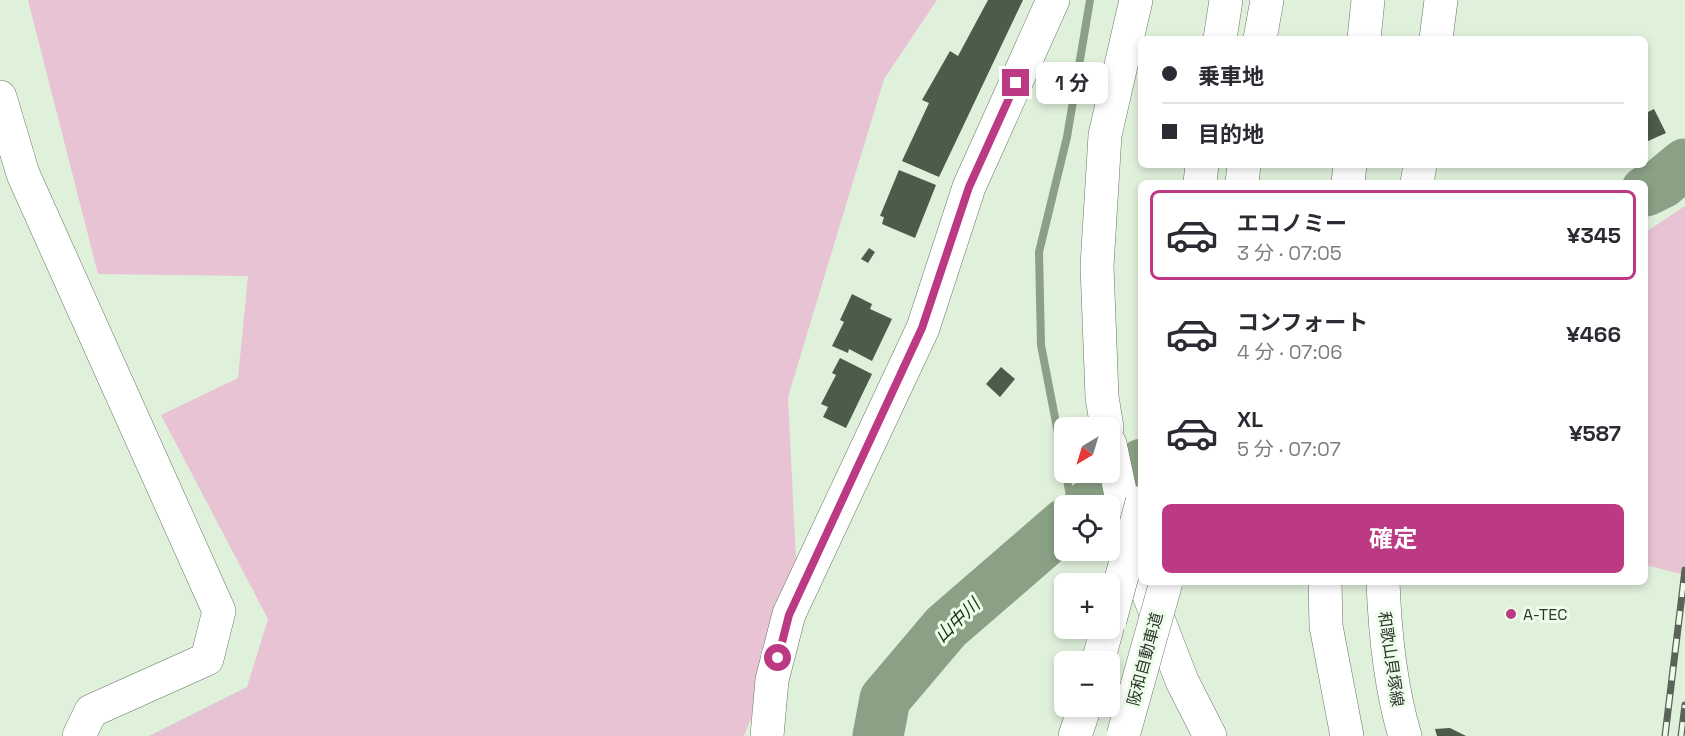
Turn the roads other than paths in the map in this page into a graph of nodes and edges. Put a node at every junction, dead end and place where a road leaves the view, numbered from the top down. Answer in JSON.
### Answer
{"nodes":[{"id":1,"x":1053,"y":0,"type":"edge"},
{"id":2,"x":1136,"y":0,"type":"edge"},
{"id":3,"x":1226,"y":0,"type":"edge"},
{"id":4,"x":1267,"y":0,"type":"edge"},
{"id":5,"x":1368,"y":0,"type":"edge"},
{"id":6,"x":1441,"y":0,"type":"edge"},
{"id":7,"x":1220,"y":36,"type":"edge"},
{"id":8,"x":1261,"y":36,"type":"edge"},
{"id":9,"x":1364,"y":36,"type":"edge"},
{"id":10,"x":1436,"y":36,"type":"edge"},
{"id":11,"x":0,"y":98,"type":"edge"},
{"id":12,"x":1105,"y":417,"type":"edge"},
{"id":13,"x":1119,"y":483,"type":"edge"},
{"id":14,"x":1138,"y":517,"type":"edge"},
{"id":15,"x":1138,"y":564,"type":"edge"},
{"id":16,"x":1120,"y":583,"type":"edge"},
{"id":17,"x":1145,"y":585,"type":"edge"},
{"id":18,"x":1165,"y":585,"type":"edge"},
{"id":19,"x":1325,"y":585,"type":"edge"},
{"id":20,"x":1383,"y":585,"type":"edge"},
{"id":21,"x":1081,"y":717,"type":"edge"},
{"id":22,"x":79,"y":736,"type":"edge"},
{"id":23,"x":766,"y":736,"type":"edge"},
{"id":24,"x":1075,"y":736,"type":"edge"},
{"id":25,"x":1124,"y":736,"type":"edge"},
{"id":26,"x":1210,"y":736,"type":"edge"},
{"id":27,"x":1347,"y":736,"type":"edge"},
{"id":28,"x":1405,"y":736,"type":"edge"}],
"edges":[{"from":1,"to":23,"type":"main road"},
{"from":2,"to":12,"type":"main road"},
{"from":3,"to":7,"type":"main road"},
{"from":4,"to":8,"type":"main road"},
{"from":5,"to":9,"type":"main road"},
{"from":6,"to":10,"type":"main road"},
{"from":11,"to":22,"type":"main road"},
{"from":13,"to":15,"type":"main road","bridge":true},
{"from":14,"to":16,"type":"main road","bridge":true},
{"from":17,"to":26,"type":"main road"},
{"from":18,"to":25,"type":"main road","name":"阪和自動車道","bridge":true},
{"from":19,"to":27,"type":"main road"},
{"from":20,"to":28,"type":"main road","name":"和歌山貝塚線"},
{"from":21,"to":24,"type":"main road"}]}
